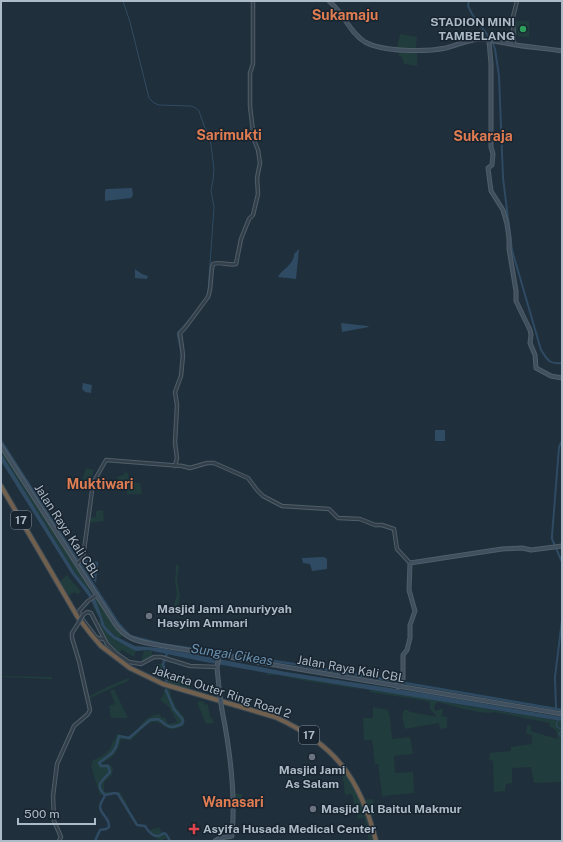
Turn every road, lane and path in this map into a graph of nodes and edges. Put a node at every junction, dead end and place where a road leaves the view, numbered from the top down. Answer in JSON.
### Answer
{"nodes":[{"id":1,"x":253,"y":1,"type":"edge"},
{"id":2,"x":329,"y":1,"type":"edge"},
{"id":3,"x":517,"y":1,"type":"edge"},
{"id":4,"x":491,"y":41,"type":"junction"},
{"id":5,"x":513,"y":43,"type":"junction"},
{"id":6,"x":562,"y":51,"type":"edge"},
{"id":7,"x":562,"y":378,"type":"edge"},
{"id":8,"x":1,"y":446,"type":"edge"},
{"id":9,"x":176,"y":466,"type":"junction"},
{"id":10,"x":1,"y":486,"type":"edge"},
{"id":11,"x":1,"y":491,"type":"edge"},
{"id":12,"x":562,"y":546,"type":"edge"},
{"id":13,"x":40,"y":555,"type":"junction"},
{"id":14,"x":410,"y":562,"type":"junction"},
{"id":15,"x":78,"y":563,"type":"junction"},
{"id":16,"x":97,"y":595,"type":"junction"},
{"id":17,"x":101,"y":634,"type":"junction"},
{"id":18,"x":98,"y":638,"type":"junction"},
{"id":19,"x":104,"y":639,"type":"junction"},
{"id":20,"x":218,"y":657,"type":"junction"},
{"id":21,"x":217,"y":666,"type":"junction"},
{"id":22,"x":399,"y":685,"type":"junction"},
{"id":23,"x":562,"y":714,"type":"edge"},
{"id":24,"x":232,"y":836,"type":"junction"},
{"id":25,"x":232,"y":840,"type":"edge"},
{"id":26,"x":59,"y":841,"type":"edge"},
{"id":27,"x":215,"y":841,"type":"edge"},
{"id":28,"x":375,"y":841,"type":"edge"}],
"edges":[{"from":1,"to":9,"type":"street"},
{"from":2,"to":4,"type":"main road"},
{"from":3,"to":5,"type":"street"},
{"from":4,"to":5,"type":"main road"},
{"from":4,"to":7,"type":"main road"},
{"from":5,"to":6,"type":"main road"},
{"from":8,"to":15,"type":"main road","name":"Jalan Raya Kali CBL"},
{"from":9,"to":14,"type":"street"},
{"from":9,"to":15,"type":"street"},
{"from":10,"to":13,"type":"highway","name":"Jakarta Outer Ring Road 2","number":"17"},
{"from":11,"to":13,"type":"highway","name":"Jakarta Outer Ring Road 2","number":"17"},
{"from":12,"to":14,"type":"main road"},
{"from":13,"to":28,"type":"highway","name":"Jakarta Outer Ring Road 2","number":"17"},
{"from":14,"to":22,"type":"main road"},
{"from":15,"to":16,"type":"main road","name":"Jalan Raya Kali CBL"},
{"from":16,"to":18,"type":"street"},
{"from":16,"to":20,"type":"main road","name":"Jalan Raya Kali CBL"},
{"from":17,"to":18,"type":"street"},
{"from":17,"to":19,"type":"street"},
{"from":17,"to":26,"type":"street","bridge":true},
{"from":18,"to":19,"type":"street"},
{"from":19,"to":21,"type":"street"},
{"from":20,"to":21,"type":"main road"},
{"from":20,"to":22,"type":"main road","name":"Jalan Raya Kali CBL"},
{"from":21,"to":24,"type":"main road","bridge":true},
{"from":22,"to":23,"type":"main road","name":"Jalan Raya Kali CBL"},
{"from":24,"to":25,"type":"street"},
{"from":24,"to":27,"type":"main road"}]}
